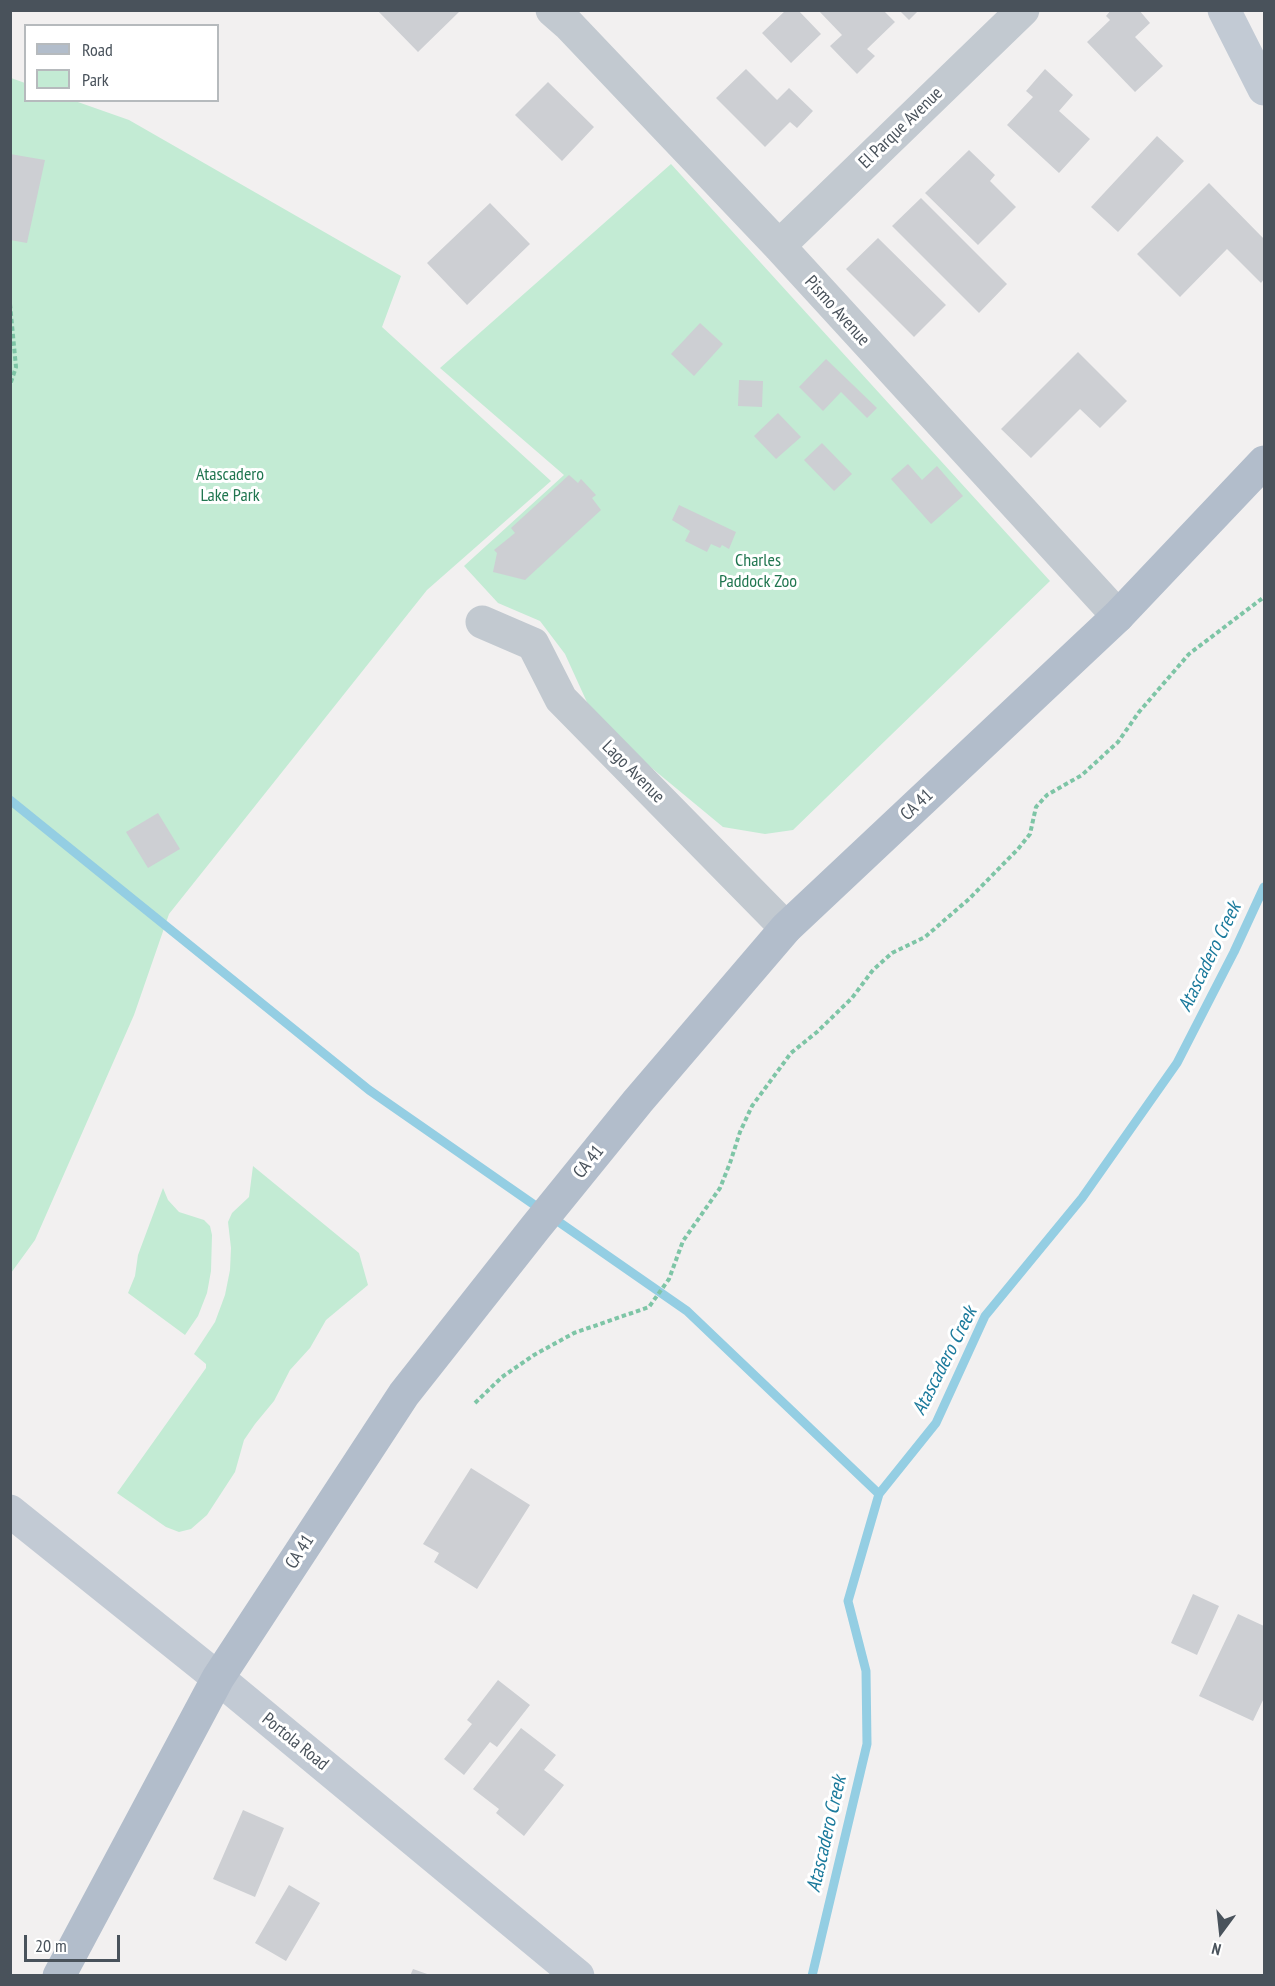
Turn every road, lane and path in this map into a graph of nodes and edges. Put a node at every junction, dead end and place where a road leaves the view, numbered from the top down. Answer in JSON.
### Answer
{"nodes":[{"id":1,"x":552,"y":10,"type":"edge"},
{"id":2,"x":1023,"y":10,"type":"edge"},
{"id":3,"x":1224,"y":10,"type":"edge"},
{"id":4,"x":1264,"y":89,"type":"edge"},
{"id":5,"x":779,"y":246,"type":"junction"},
{"id":6,"x":10,"y":304,"type":"edge"},
{"id":7,"x":10,"y":385,"type":"edge"},
{"id":8,"x":1264,"y":462,"type":"edge"},
{"id":9,"x":1264,"y":597,"type":"edge"},
{"id":10,"x":1118,"y":616,"type":"junction"},
{"id":11,"x":482,"y":622,"type":"dead end"},
{"id":12,"x":786,"y":928,"type":"junction"},
{"id":13,"x":476,"y":1403,"type":"dead end"},
{"id":14,"x":10,"y":1511,"type":"edge"},
{"id":15,"x":218,"y":1678,"type":"junction"},
{"id":16,"x":58,"y":1976,"type":"edge"},
{"id":17,"x":578,"y":1976,"type":"edge"}],
"edges":[{"from":1,"to":5,"type":"street","name":"Pismo Avenue"},
{"from":2,"to":5,"type":"street","name":"El Parque Avenue"},
{"from":3,"to":4,"type":"street"},
{"from":5,"to":10,"type":"street","name":"Pismo Avenue"},
{"from":6,"to":7,"type":"path"},
{"from":8,"to":10,"type":"main road","name":"CA 41","number":"CA 41"},
{"from":9,"to":13,"type":"path"},
{"from":10,"to":12,"type":"main road","name":"CA 41","number":"CA 41"},
{"from":11,"to":12,"type":"street","name":"Lago Avenue"},
{"from":12,"to":15,"type":"main road","name":"CA 41","number":"CA 41"},
{"from":14,"to":15,"type":"street","name":"Portola Road"},
{"from":15,"to":16,"type":"main road","name":"CA 41","number":"CA 41"},
{"from":15,"to":17,"type":"street","name":"Portola Road"}]}
